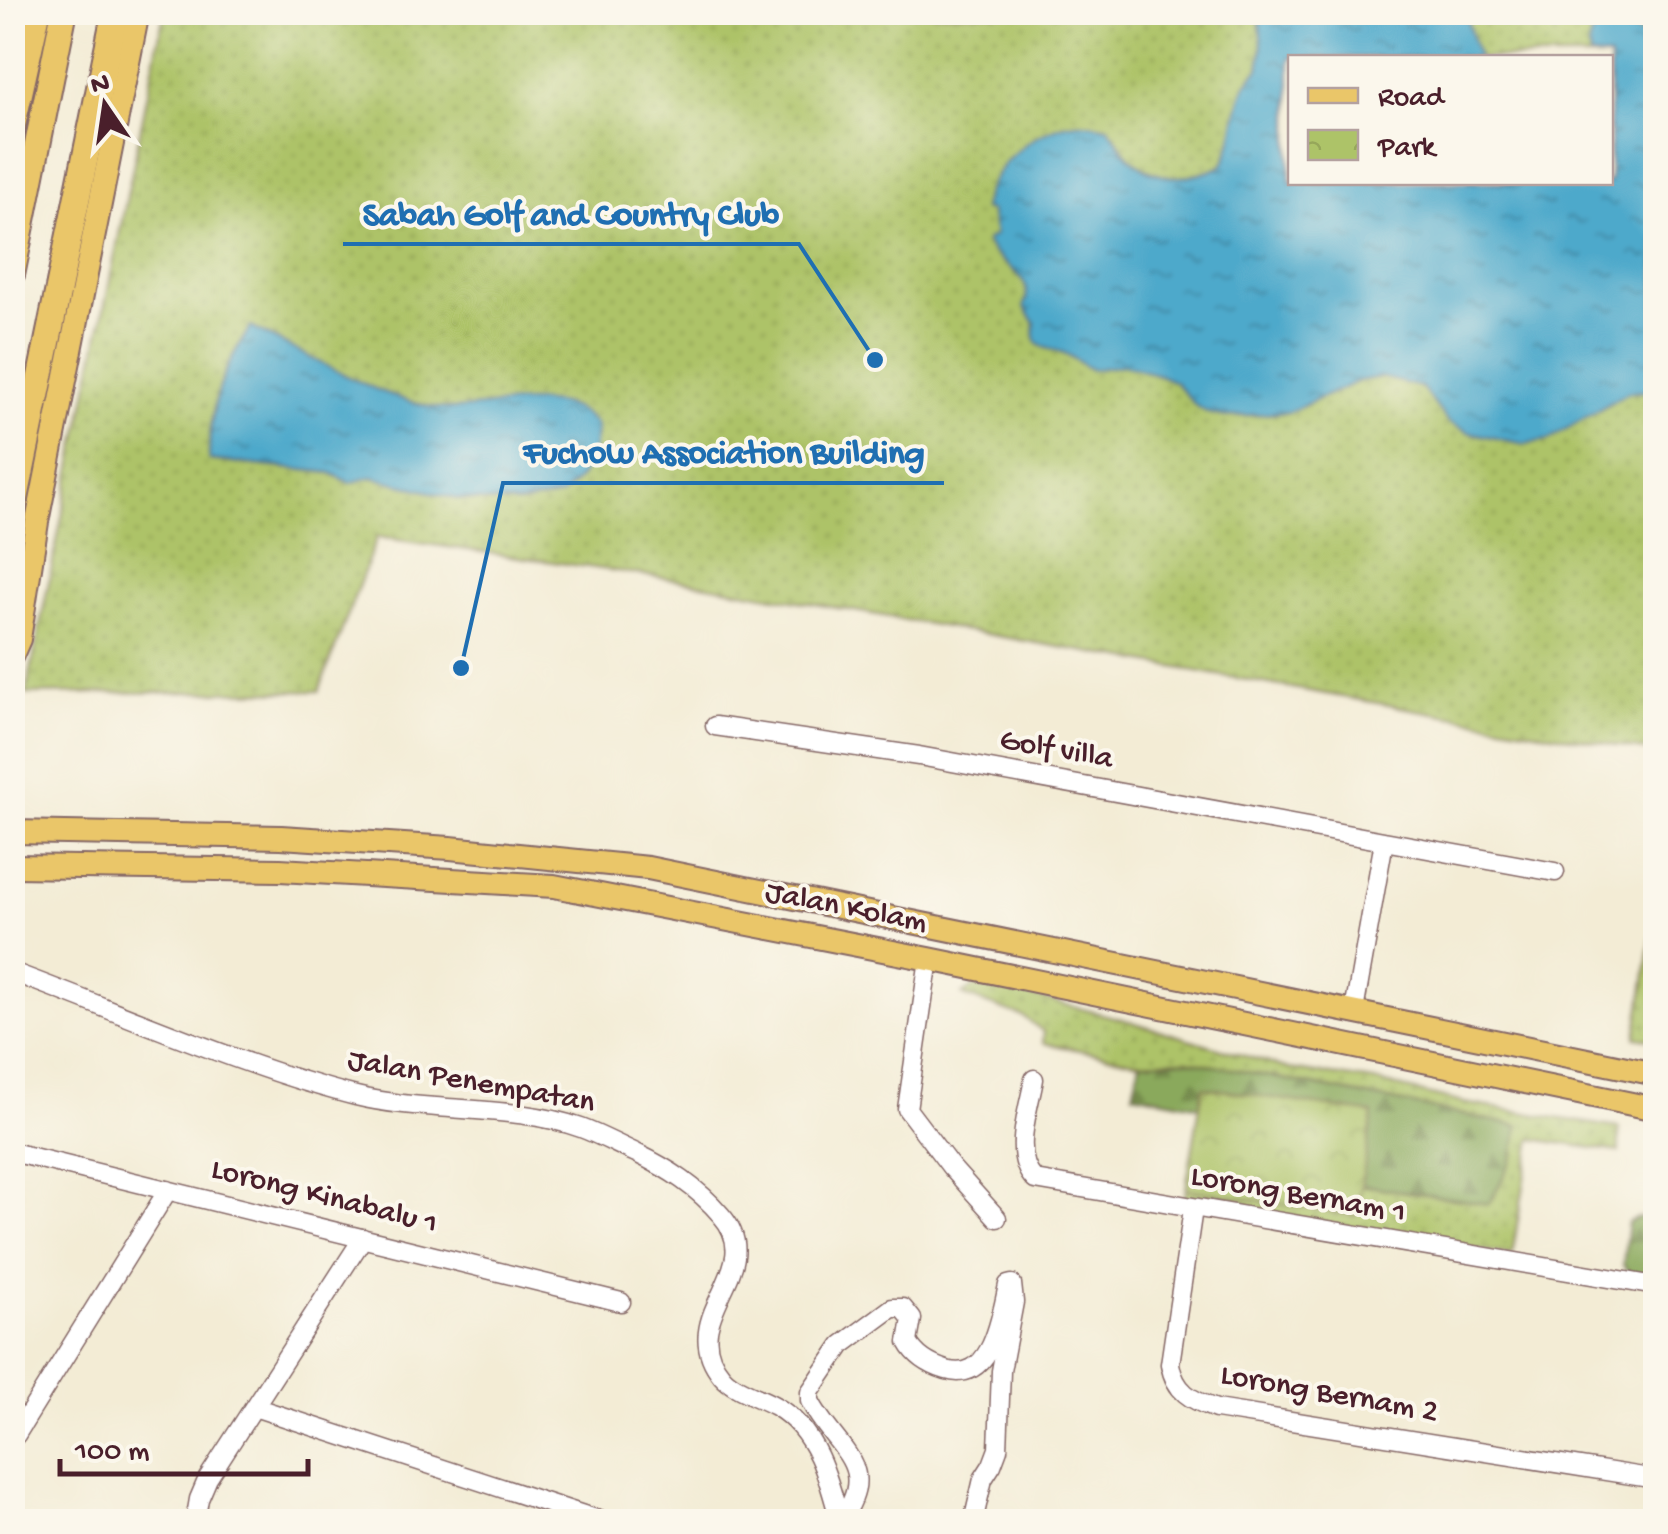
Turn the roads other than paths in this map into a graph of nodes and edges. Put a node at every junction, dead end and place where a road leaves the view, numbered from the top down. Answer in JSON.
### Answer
{"nodes":[{"id":1,"x":40,"y":12,"type":"edge"},
{"id":2,"x":64,"y":12,"type":"edge"},
{"id":3,"x":115,"y":12,"type":"edge"},
{"id":4,"x":138,"y":12,"type":"edge"},
{"id":5,"x":12,"y":134,"type":"edge"},
{"id":6,"x":12,"y":273,"type":"edge"},
{"id":7,"x":12,"y":516,"type":"edge"},
{"id":8,"x":12,"y":656,"type":"edge"},
{"id":9,"x":716,"y":726,"type":"dead end"},
{"id":10,"x":12,"y":823,"type":"edge"},
{"id":11,"x":12,"y":832,"type":"edge"},
{"id":12,"x":66,"y":832,"type":"junction"},
{"id":13,"x":1384,"y":842,"type":"junction"},
{"id":14,"x":13,"y":866,"type":"edge"},
{"id":15,"x":1556,"y":872,"type":"dead end"},
{"id":16,"x":929,"y":958,"type":"junction"},
{"id":17,"x":12,"y":972,"type":"edge"},
{"id":18,"x":1219,"y":985,"type":"junction"},
{"id":19,"x":1354,"y":1011,"type":"junction"},
{"id":20,"x":1240,"y":1024,"type":"junction"},
{"id":21,"x":1656,"y":1074,"type":"edge"},
{"id":22,"x":1034,"y":1079,"type":"dead end"},
{"id":23,"x":1656,"y":1109,"type":"edge"},
{"id":24,"x":12,"y":1152,"type":"edge"},
{"id":25,"x":168,"y":1190,"type":"junction"},
{"id":26,"x":1193,"y":1209,"type":"junction"},
{"id":27,"x":997,"y":1218,"type":"dead end"},
{"id":28,"x":362,"y":1238,"type":"junction"},
{"id":29,"x":1656,"y":1286,"type":"edge"},
{"id":30,"x":622,"y":1302,"type":"dead end"},
{"id":31,"x":254,"y":1407,"type":"junction"},
{"id":32,"x":16,"y":1435,"type":"dead end"},
{"id":33,"x":1656,"y":1479,"type":"edge"},
{"id":34,"x":195,"y":1522,"type":"edge"},
{"id":35,"x":605,"y":1522,"type":"edge"},
{"id":36,"x":840,"y":1522,"type":"edge"},
{"id":37,"x":973,"y":1522,"type":"edge"}],
"edges":[{"from":1,"to":5,"type":"main road"},
{"from":2,"to":6,"type":"highway"},
{"from":3,"to":7,"type":"highway"},
{"from":4,"to":8,"type":"main road"},
{"from":9,"to":13,"type":"street","name":"Golf villa"},
{"from":10,"to":12,"type":"main road"},
{"from":11,"to":12,"type":"main road","name":"Jalan Kolam"},
{"from":12,"to":18,"type":"main road","name":"Jalan Kolam"},
{"from":13,"to":15,"type":"street","name":"Golf villa"},
{"from":13,"to":19,"type":"street"},
{"from":14,"to":16,"type":"main road","name":"Jalan Kolam"},
{"from":16,"to":20,"type":"main road","name":"Jalan Kolam"},
{"from":16,"to":27,"type":"street"},
{"from":17,"to":36,"type":"street","name":"Jalan Penempatan"},
{"from":18,"to":19,"type":"main road","name":"Jalan Kolam"},
{"from":18,"to":20,"type":"main road"},
{"from":19,"to":21,"type":"main road","name":"Jalan Kolam"},
{"from":20,"to":23,"type":"main road","name":"Jalan Kolam"},
{"from":22,"to":26,"type":"street","name":"Lorong Bernam 1"},
{"from":24,"to":25,"type":"street","name":"Lorong Kinabalu 1"},
{"from":25,"to":28,"type":"street","name":"Lorong Kinabalu 1"},
{"from":25,"to":32,"type":"street"},
{"from":26,"to":29,"type":"street","name":"Lorong Bernam 1"},
{"from":26,"to":33,"type":"street","name":"Lorong Bernam 2"},
{"from":28,"to":30,"type":"street","name":"Lorong Kinabalu 1"},
{"from":28,"to":31,"type":"street"},
{"from":31,"to":34,"type":"street"},
{"from":31,"to":35,"type":"street"},
{"from":36,"to":37,"type":"street"}]}
